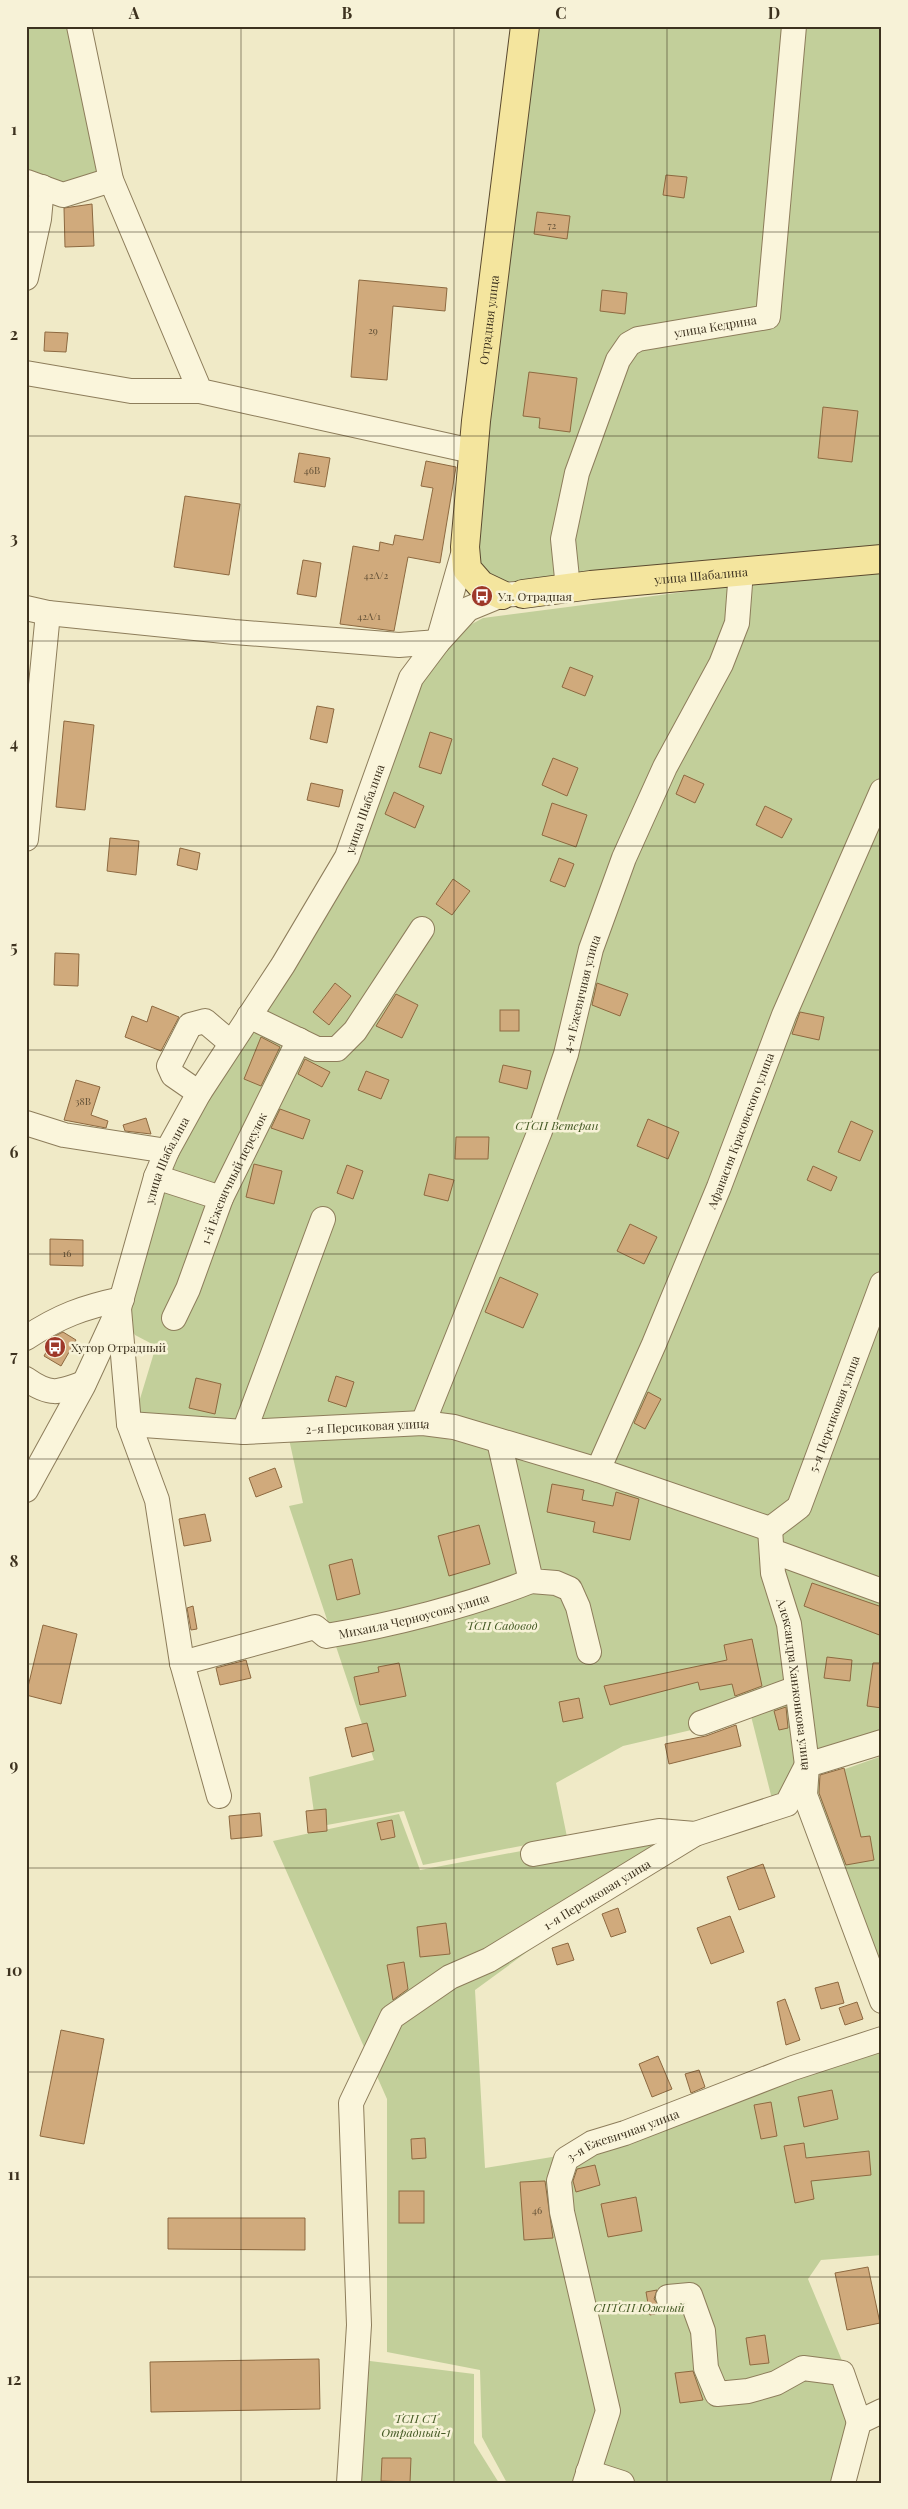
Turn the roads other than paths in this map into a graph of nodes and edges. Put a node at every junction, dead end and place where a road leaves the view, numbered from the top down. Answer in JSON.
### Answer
{"nodes":[{"id":1,"x":78,"y":26,"type":"edge"},
{"id":2,"x":525,"y":26,"type":"edge"},
{"id":3,"x":794,"y":26,"type":"edge"},
{"id":4,"x":110,"y":180,"type":"junction"},
{"id":5,"x":34,"y":184,"type":"edge"},
{"id":6,"x":26,"y":278,"type":"edge"},
{"id":7,"x":26,"y":373,"type":"edge"},
{"id":8,"x":200,"y":391,"type":"junction"},
{"id":9,"x":472,"y":451,"type":"junction"},
{"id":10,"x":465,"y":548,"type":"junction"},
{"id":11,"x":882,"y":559,"type":"edge"},
{"id":12,"x":741,"y":571,"type":"junction"},
{"id":13,"x":568,"y":588,"type":"junction"},
{"id":14,"x":512,"y":595,"type":"junction"},
{"id":15,"x":37,"y":610,"type":"edge"},
{"id":16,"x":438,"y":642,"type":"junction"},
{"id":17,"x":882,"y":791,"type":"edge"},
{"id":18,"x":26,"y":839,"type":"edge"},
{"id":19,"x":422,"y":929,"type":"dead end"},
{"id":20,"x":250,"y":1016,"type":"junction"},
{"id":21,"x":299,"y":1040,"type":"junction"},
{"id":22,"x":230,"y":1043,"type":"junction"},
{"id":23,"x":199,"y":1093,"type":"junction"},
{"id":24,"x":26,"y":1123,"type":"edge"},
{"id":25,"x":167,"y":1151,"type":"junction"},
{"id":26,"x":156,"y":1177,"type":"junction"},
{"id":27,"x":221,"y":1198,"type":"junction"},
{"id":28,"x":323,"y":1219,"type":"dead end"},
{"id":29,"x":882,"y":1284,"type":"edge"},
{"id":30,"x":120,"y":1304,"type":"junction"},
{"id":31,"x":174,"y":1318,"type":"dead end"},
{"id":32,"x":26,"y":1338,"type":"edge"},
{"id":33,"x":26,"y":1378,"type":"edge"},
{"id":34,"x":83,"y":1385,"type":"junction"},
{"id":35,"x":423,"y":1423,"type":"junction"},
{"id":36,"x":129,"y":1424,"type":"junction"},
{"id":37,"x":244,"y":1432,"type":"junction"},
{"id":38,"x":498,"y":1441,"type":"junction"},
{"id":39,"x":598,"y":1470,"type":"junction"},
{"id":40,"x":26,"y":1490,"type":"edge"},
{"id":41,"x":772,"y":1551,"type":"junction"},
{"id":42,"x":531,"y":1581,"type":"junction"},
{"id":43,"x":882,"y":1591,"type":"edge"},
{"id":44,"x":589,"y":1652,"type":"dead end"},
{"id":45,"x":182,"y":1663,"type":"junction"},
{"id":46,"x":797,"y":1688,"type":"junction"},
{"id":47,"x":701,"y":1723,"type":"dead end"},
{"id":48,"x":882,"y":1742,"type":"edge"},
{"id":49,"x":807,"y":1765,"type":"junction"},
{"id":50,"x":219,"y":1796,"type":"dead end"},
{"id":51,"x":695,"y":1834,"type":"junction"},
{"id":52,"x":534,"y":1854,"type":"dead end"},
{"id":53,"x":882,"y":2001,"type":"edge"},
{"id":54,"x":882,"y":2039,"type":"edge"},
{"id":55,"x":668,"y":2298,"type":"dead end"},
{"id":56,"x":882,"y":2411,"type":"edge"},
{"id":57,"x":859,"y":2422,"type":"junction"},
{"id":58,"x":586,"y":2477,"type":"edge"},
{"id":59,"x":349,"y":2483,"type":"edge"},
{"id":60,"x":622,"y":2483,"type":"edge"},
{"id":61,"x":843,"y":2483,"type":"edge"}],
"edges":[{"from":1,"to":4,"type":"street"},
{"from":2,"to":9,"type":"main road","name":"Отрадная улица"},
{"from":3,"to":13,"type":"street","name":"улица Кедрина"},
{"from":4,"to":5,"type":"street"},
{"from":4,"to":8,"type":"street"},
{"from":5,"to":6,"type":"street"},
{"from":7,"to":8,"type":"street"},
{"from":8,"to":9,"type":"street"},
{"from":9,"to":10,"type":"main road","name":"Отрадная улица"},
{"from":10,"to":14,"type":"main road","name":"Отрадная улица"},
{"from":10,"to":16,"type":"street"},
{"from":11,"to":12,"type":"main road","name":"улица Шабалина"},
{"from":12,"to":13,"type":"main road","name":"улица Шабалина"},
{"from":12,"to":35,"type":"street","name":"4-я Ежевичная улица"},
{"from":13,"to":14,"type":"main road","name":"улица Шабалина"},
{"from":14,"to":16,"type":"street","name":"улица Шабалина"},
{"from":15,"to":16,"type":"street"},
{"from":15,"to":18,"type":"street"},
{"from":16,"to":20,"type":"street","name":"улица Шабалина"},
{"from":17,"to":39,"type":"street","name":"Афанасия Красовского улица"},
{"from":19,"to":21,"type":"street"},
{"from":20,"to":21,"type":"street"},
{"from":20,"to":22,"type":"street","name":"улица Шабалина"},
{"from":21,"to":27,"type":"street","name":"1-й Ежевичный переулок"},
{"from":22,"to":23,"type":"street","name":"улица Шабалина"},
{"from":22,"to":23,"type":"street"},
{"from":23,"to":25,"type":"street","name":"улица Шабалина"},
{"from":24,"to":25,"type":"street"},
{"from":25,"to":26,"type":"street","name":"улица Шабалина"},
{"from":26,"to":27,"type":"street"},
{"from":26,"to":30,"type":"street","name":"улица Шабалина"},
{"from":27,"to":31,"type":"street","name":"1-й Ежевичный переулок"},
{"from":28,"to":37,"type":"street"},
{"from":29,"to":41,"type":"street","name":"5-я Персиковая улица"},
{"from":30,"to":32,"type":"street"},
{"from":30,"to":34,"type":"street","name":"улица Шабалина"},
{"from":30,"to":36,"type":"street"},
{"from":33,"to":34,"type":"street"},
{"from":34,"to":40,"type":"street","name":"улица Шабалина"},
{"from":35,"to":37,"type":"street","name":"2-я Персиковая улица"},
{"from":35,"to":38,"type":"street","name":"2-я Персиковая улица"},
{"from":36,"to":37,"type":"street","name":"2-я Персиковая улица"},
{"from":36,"to":45,"type":"street"},
{"from":38,"to":39,"type":"street","name":"2-я Персиковая улица"},
{"from":38,"to":42,"type":"street"},
{"from":39,"to":41,"type":"street","name":"2-я Персиковая улица"},
{"from":41,"to":43,"type":"street"},
{"from":41,"to":46,"type":"street","name":"Александра Ханжонкова улица"},
{"from":42,"to":44,"type":"street"},
{"from":42,"to":45,"type":"street","name":"Михаила Черноусова улица"},
{"from":45,"to":50,"type":"street"},
{"from":46,"to":47,"type":"street"},
{"from":46,"to":49,"type":"street","name":"Александра Ханжонкова улица"},
{"from":48,"to":49,"type":"street"},
{"from":49,"to":51,"type":"street","name":"1-я Персиковая улица"},
{"from":49,"to":53,"type":"street","name":"Александра Ханжонкова улица"},
{"from":51,"to":52,"type":"street"},
{"from":51,"to":59,"type":"street","name":"1-я Персиковая улица"},
{"from":54,"to":58,"type":"street","name":"3-я Ежевичная улица"},
{"from":55,"to":57,"type":"street"},
{"from":56,"to":57,"type":"street"},
{"from":57,"to":61,"type":"street"},
{"from":58,"to":60,"type":"street"}]}
